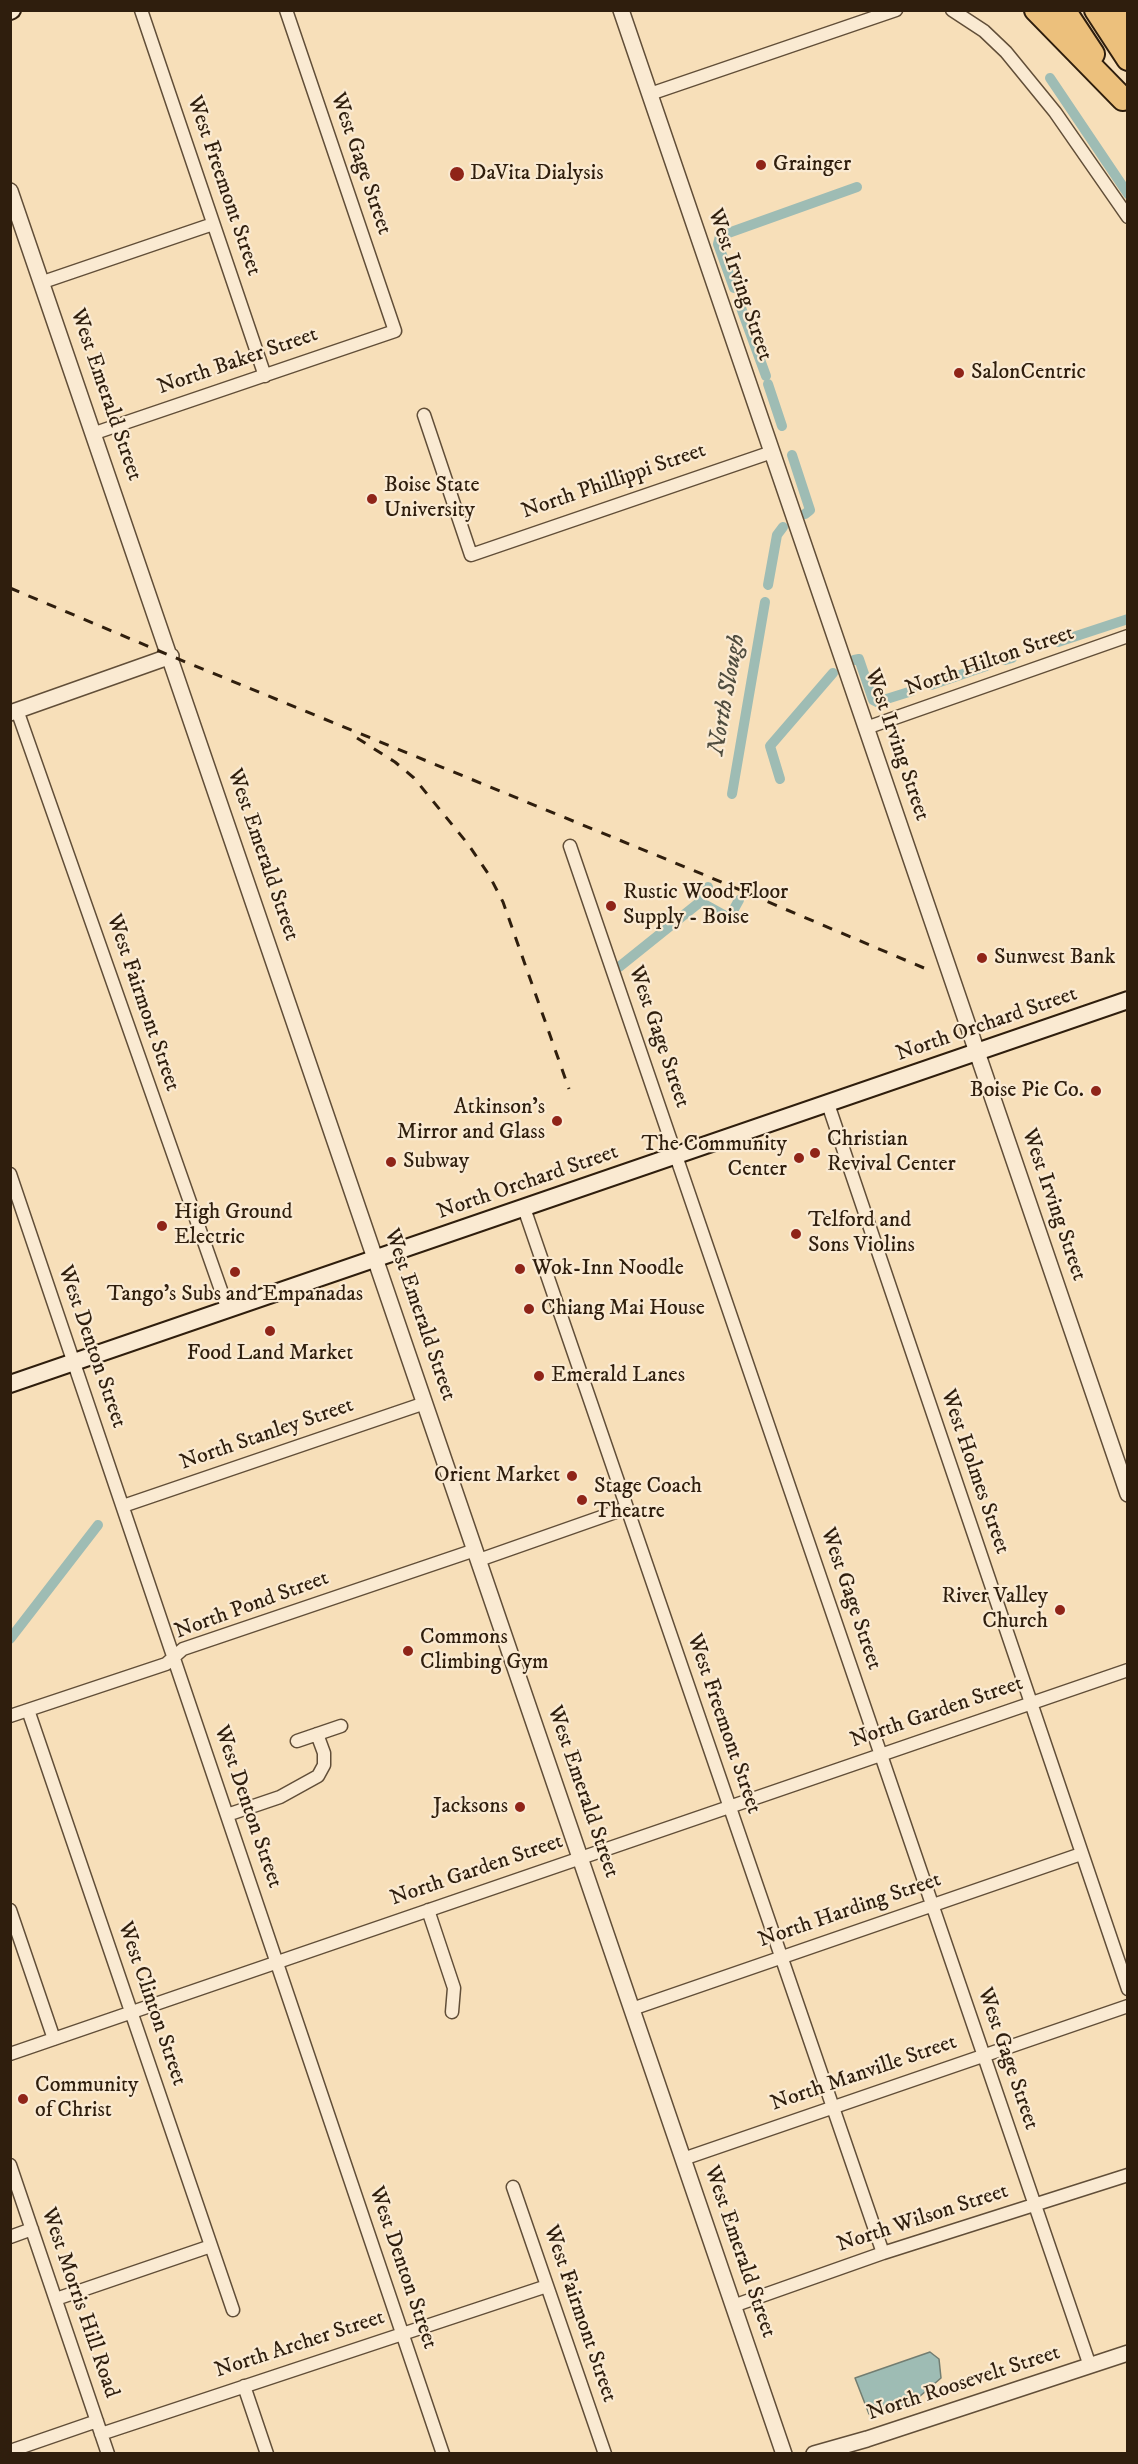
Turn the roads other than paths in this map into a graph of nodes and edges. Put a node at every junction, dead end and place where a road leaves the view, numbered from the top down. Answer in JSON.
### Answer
{"nodes":[{"id":1,"x":141,"y":10,"type":"edge"},
{"id":2,"x":286,"y":10,"type":"edge"},
{"id":3,"x":621,"y":10,"type":"edge"},
{"id":4,"x":896,"y":10,"type":"edge"},
{"id":5,"x":952,"y":10,"type":"edge"},
{"id":6,"x":1036,"y":10,"type":"edge"},
{"id":7,"x":1064,"y":10,"type":"edge"},
{"id":8,"x":1096,"y":10,"type":"edge"},
{"id":9,"x":1120,"y":10,"type":"edge"},
{"id":10,"x":1128,"y":26,"type":"edge"},
{"id":11,"x":1128,"y":59,"type":"edge"},
{"id":12,"x":650,"y":94,"type":"junction"},
{"id":13,"x":1125,"y":103,"type":"edge"},
{"id":14,"x":10,"y":191,"type":"edge"},
{"id":15,"x":1128,"y":217,"type":"edge"},
{"id":16,"x":213,"y":224,"type":"junction"},
{"id":17,"x":43,"y":282,"type":"junction"},
{"id":18,"x":395,"y":331,"type":"joint"},
{"id":19,"x":265,"y":376,"type":"junction"},
{"id":20,"x":424,"y":415,"type":"dead end"},
{"id":21,"x":95,"y":433,"type":"junction"},
{"id":22,"x":772,"y":452,"type":"junction"},
{"id":23,"x":1128,"y":636,"type":"edge"},
{"id":24,"x":171,"y":656,"type":"junction"},
{"id":25,"x":14,"y":712,"type":"edge"},
{"id":26,"x":866,"y":728,"type":"junction"},
{"id":27,"x":570,"y":846,"type":"dead end"},
{"id":28,"x":1128,"y":1000,"type":"edge"},
{"id":29,"x":977,"y":1053,"type":"junction"},
{"id":30,"x":828,"y":1104,"type":"junction"},
{"id":31,"x":676,"y":1156,"type":"junction"},
{"id":32,"x":10,"y":1174,"type":"edge"},
{"id":33,"x":524,"y":1208,"type":"junction"},
{"id":34,"x":376,"y":1260,"type":"junction"},
{"id":35,"x":228,"y":1310,"type":"junction"},
{"id":36,"x":74,"y":1362,"type":"junction"},
{"id":37,"x":10,"y":1384,"type":"edge"},
{"id":38,"x":425,"y":1403,"type":"junction"},
{"id":39,"x":1128,"y":1494,"type":"edge"},
{"id":40,"x":123,"y":1506,"type":"junction"},
{"id":41,"x":627,"y":1508,"type":"junction"},
{"id":42,"x":477,"y":1555,"type":"junction"},
{"id":43,"x":174,"y":1657,"type":"junction"},
{"id":44,"x":1128,"y":1670,"type":"edge"},
{"id":45,"x":1030,"y":1704,"type":"junction"},
{"id":46,"x":28,"y":1710,"type":"junction"},
{"id":47,"x":10,"y":1716,"type":"edge"},
{"id":48,"x":340,"y":1725,"type":"dead end"},
{"id":49,"x":317,"y":1734,"type":"junction"},
{"id":50,"x":297,"y":1741,"type":"dead end"},
{"id":51,"x":880,"y":1755,"type":"junction"},
{"id":52,"x":729,"y":1807,"type":"junction"},
{"id":53,"x":227,"y":1815,"type":"junction"},
{"id":54,"x":1081,"y":1854,"type":"junction"},
{"id":55,"x":580,"y":1858,"type":"junction"},
{"id":56,"x":932,"y":1905,"type":"junction"},
{"id":57,"x":10,"y":1910,"type":"edge"},
{"id":58,"x":428,"y":1910,"type":"junction"},
{"id":59,"x":781,"y":1957,"type":"junction"},
{"id":60,"x":277,"y":1962,"type":"junction"},
{"id":61,"x":1128,"y":1989,"type":"edge"},
{"id":62,"x":1128,"y":2006,"type":"edge"},
{"id":63,"x":632,"y":2009,"type":"junction"},
{"id":64,"x":131,"y":2012,"type":"junction"},
{"id":65,"x":453,"y":2012,"type":"dead end"},
{"id":66,"x":54,"y":2039,"type":"junction"},
{"id":67,"x":10,"y":2054,"type":"edge"},
{"id":68,"x":983,"y":2055,"type":"junction"},
{"id":69,"x":833,"y":2107,"type":"junction"},
{"id":70,"x":683,"y":2159,"type":"junction"},
{"id":71,"x":10,"y":2165,"type":"edge"},
{"id":72,"x":1128,"y":2175,"type":"edge"},
{"id":73,"x":513,"y":2187,"type":"dead end"},
{"id":74,"x":1034,"y":2204,"type":"junction"},
{"id":75,"x":32,"y":2229,"type":"junction"},
{"id":76,"x":10,"y":2237,"type":"edge"},
{"id":77,"x":211,"y":2246,"type":"junction"},
{"id":78,"x":883,"y":2253,"type":"junction"},
{"id":79,"x":547,"y":2286,"type":"junction"},
{"id":80,"x":56,"y":2299,"type":"junction"},
{"id":81,"x":733,"y":2306,"type":"junction"},
{"id":82,"x":233,"y":2310,"type":"dead end"},
{"id":83,"x":402,"y":2334,"type":"junction"},
{"id":84,"x":1128,"y":2353,"type":"edge"},
{"id":85,"x":1090,"y":2366,"type":"junction"},
{"id":86,"x":244,"y":2386,"type":"junction"},
{"id":87,"x":99,"y":2427,"type":"junction"},
{"id":88,"x":13,"y":2451,"type":"dead end"},
{"id":89,"x":108,"y":2454,"type":"edge"},
{"id":90,"x":267,"y":2454,"type":"edge"},
{"id":91,"x":443,"y":2454,"type":"edge"},
{"id":92,"x":605,"y":2454,"type":"edge"},
{"id":93,"x":784,"y":2454,"type":"edge"},
{"id":94,"x":814,"y":2454,"type":"edge"}],
"edges":[{"from":1,"to":16,"type":"street","name":"West Freemont Street"},
{"from":2,"to":18,"type":"street","name":"West Gage Street"},
{"from":3,"to":12,"type":"street","name":"West Irving Street"},
{"from":4,"to":12,"type":"street"},
{"from":5,"to":15,"type":"street"},
{"from":6,"to":13,"type":"highway"},
{"from":7,"to":13,"type":"highway"},
{"from":8,"to":11,"type":"highway"},
{"from":9,"to":10,"type":"highway"},
{"from":12,"to":22,"type":"street","name":"West Irving Street"},
{"from":14,"to":17,"type":"street","name":"West Emerald Street"},
{"from":16,"to":17,"type":"street"},
{"from":16,"to":19,"type":"street","name":"West Freemont Street"},
{"from":17,"to":21,"type":"street","name":"West Emerald Street"},
{"from":18,"to":19,"type":"street","name":"North Baker Street"},
{"from":19,"to":21,"type":"street","name":"North Baker Street"},
{"from":20,"to":22,"type":"street","name":"North Phillippi Street"},
{"from":21,"to":24,"type":"street","name":"West Emerald Street"},
{"from":22,"to":26,"type":"street","name":"West Irving Street"},
{"from":23,"to":26,"type":"street","name":"North Hilton Street"},
{"from":24,"to":25,"type":"street"},
{"from":24,"to":34,"type":"street","name":"West Emerald Street"},
{"from":25,"to":35,"type":"street","name":"West Fairmont Street"},
{"from":26,"to":29,"type":"street","name":"West Irving Street"},
{"from":27,"to":31,"type":"street","name":"West Gage Street"},
{"from":28,"to":29,"type":"main road","name":"North Orchard Street"},
{"from":29,"to":30,"type":"main road","name":"North Orchard Street"},
{"from":29,"to":39,"type":"street","name":"West Irving Street"},
{"from":30,"to":31,"type":"main road","name":"North Orchard Street"},
{"from":30,"to":45,"type":"street","name":"West Holmes Street"},
{"from":31,"to":33,"type":"main road","name":"North Orchard Street"},
{"from":31,"to":51,"type":"street","name":"West Gage Street"},
{"from":32,"to":36,"type":"street","name":"West Denton Street"},
{"from":33,"to":34,"type":"main road","name":"North Orchard Street"},
{"from":33,"to":41,"type":"street","name":"West Freemont Street"},
{"from":34,"to":35,"type":"main road","name":"North Orchard Street"},
{"from":34,"to":38,"type":"street","name":"West Emerald Street"},
{"from":35,"to":36,"type":"main road","name":"North Orchard Street"},
{"from":36,"to":37,"type":"main road","name":"North Orchard Street"},
{"from":36,"to":40,"type":"street","name":"West Denton Street"},
{"from":38,"to":40,"type":"street","name":"North Stanley Street"},
{"from":38,"to":42,"type":"street","name":"West Emerald Street"},
{"from":40,"to":43,"type":"street","name":"West Denton Street"},
{"from":41,"to":42,"type":"street","name":"North Pond Street"},
{"from":41,"to":52,"type":"street","name":"West Freemont Street"},
{"from":42,"to":43,"type":"street","name":"North Pond Street"},
{"from":42,"to":55,"type":"street","name":"West Emerald Street"},
{"from":43,"to":46,"type":"street","name":"North Pond Street"},
{"from":43,"to":53,"type":"street","name":"West Denton Street"},
{"from":44,"to":45,"type":"street","name":"North Garden Street"},
{"from":45,"to":51,"type":"street","name":"North Garden Street"},
{"from":45,"to":54,"type":"street","name":"West Holmes Street"},
{"from":46,"to":47,"type":"street","name":"North Pond Street"},
{"from":46,"to":64,"type":"street","name":"West Clinton Street"},
{"from":48,"to":49,"type":"street"},
{"from":49,"to":50,"type":"street"},
{"from":49,"to":53,"type":"street"},
{"from":51,"to":52,"type":"street","name":"North Garden Street"},
{"from":51,"to":56,"type":"street","name":"West Gage Street"},
{"from":52,"to":55,"type":"street","name":"North Garden Street"},
{"from":52,"to":59,"type":"street","name":"West Freemont Street"},
{"from":53,"to":60,"type":"street","name":"West Denton Street"},
{"from":54,"to":56,"type":"street","name":"North Harding Street"},
{"from":54,"to":61,"type":"street","name":"West Holmes Street"},
{"from":55,"to":58,"type":"street","name":"North Garden Street"},
{"from":55,"to":63,"type":"street","name":"West Emerald Street"},
{"from":56,"to":59,"type":"street","name":"North Harding Street"},
{"from":56,"to":68,"type":"street","name":"West Gage Street"},
{"from":57,"to":66,"type":"street"},
{"from":58,"to":60,"type":"street","name":"North Garden Street"},
{"from":58,"to":65,"type":"street"},
{"from":59,"to":63,"type":"street","name":"North Harding Street"},
{"from":59,"to":69,"type":"street","name":"West Freemont Street"},
{"from":60,"to":64,"type":"street","name":"North Garden Street"},
{"from":60,"to":83,"type":"street","name":"West Denton Street"},
{"from":62,"to":68,"type":"street","name":"North Manville Street"},
{"from":63,"to":70,"type":"street","name":"West Emerald Street"},
{"from":64,"to":66,"type":"street","name":"North Garden Street"},
{"from":64,"to":77,"type":"street","name":"West Clinton Street"},
{"from":66,"to":67,"type":"street","name":"North Garden Street"},
{"from":68,"to":69,"type":"street","name":"North Manville Street"},
{"from":68,"to":74,"type":"street","name":"West Gage Street"},
{"from":69,"to":70,"type":"street","name":"North Manville Street"},
{"from":69,"to":78,"type":"street","name":"West Freemont Street"},
{"from":70,"to":81,"type":"street","name":"West Emerald Street"},
{"from":71,"to":75,"type":"street","name":"West Morris Hill Road"},
{"from":72,"to":74,"type":"street","name":"North Wilson Street"},
{"from":73,"to":79,"type":"street","name":"West Fairmont Street"},
{"from":74,"to":78,"type":"street","name":"North Wilson Street"},
{"from":74,"to":85,"type":"street","name":"West Gage Street"},
{"from":75,"to":76,"type":"street"},
{"from":75,"to":80,"type":"street","name":"West Morris Hill Road"},
{"from":77,"to":80,"type":"street"},
{"from":77,"to":82,"type":"street","name":"West Clinton Street"},
{"from":78,"to":81,"type":"street","name":"North Wilson Street"},
{"from":79,"to":83,"type":"street","name":"North Archer Street"},
{"from":79,"to":92,"type":"street","name":"West Fairmont Street"},
{"from":80,"to":87,"type":"street","name":"West Morris Hill Road"},
{"from":81,"to":93,"type":"street","name":"West Emerald Street"},
{"from":83,"to":86,"type":"street","name":"North Archer Street"},
{"from":83,"to":91,"type":"street","name":"West Denton Street"},
{"from":84,"to":85,"type":"street","name":"North Roosevelt Street"},
{"from":85,"to":94,"type":"street","name":"North Roosevelt Street"},
{"from":86,"to":87,"type":"street","name":"North Archer Street"},
{"from":86,"to":90,"type":"street"},
{"from":87,"to":88,"type":"street","name":"North Archer Street"},
{"from":87,"to":89,"type":"street","name":"West Morris Hill Road"}]}
